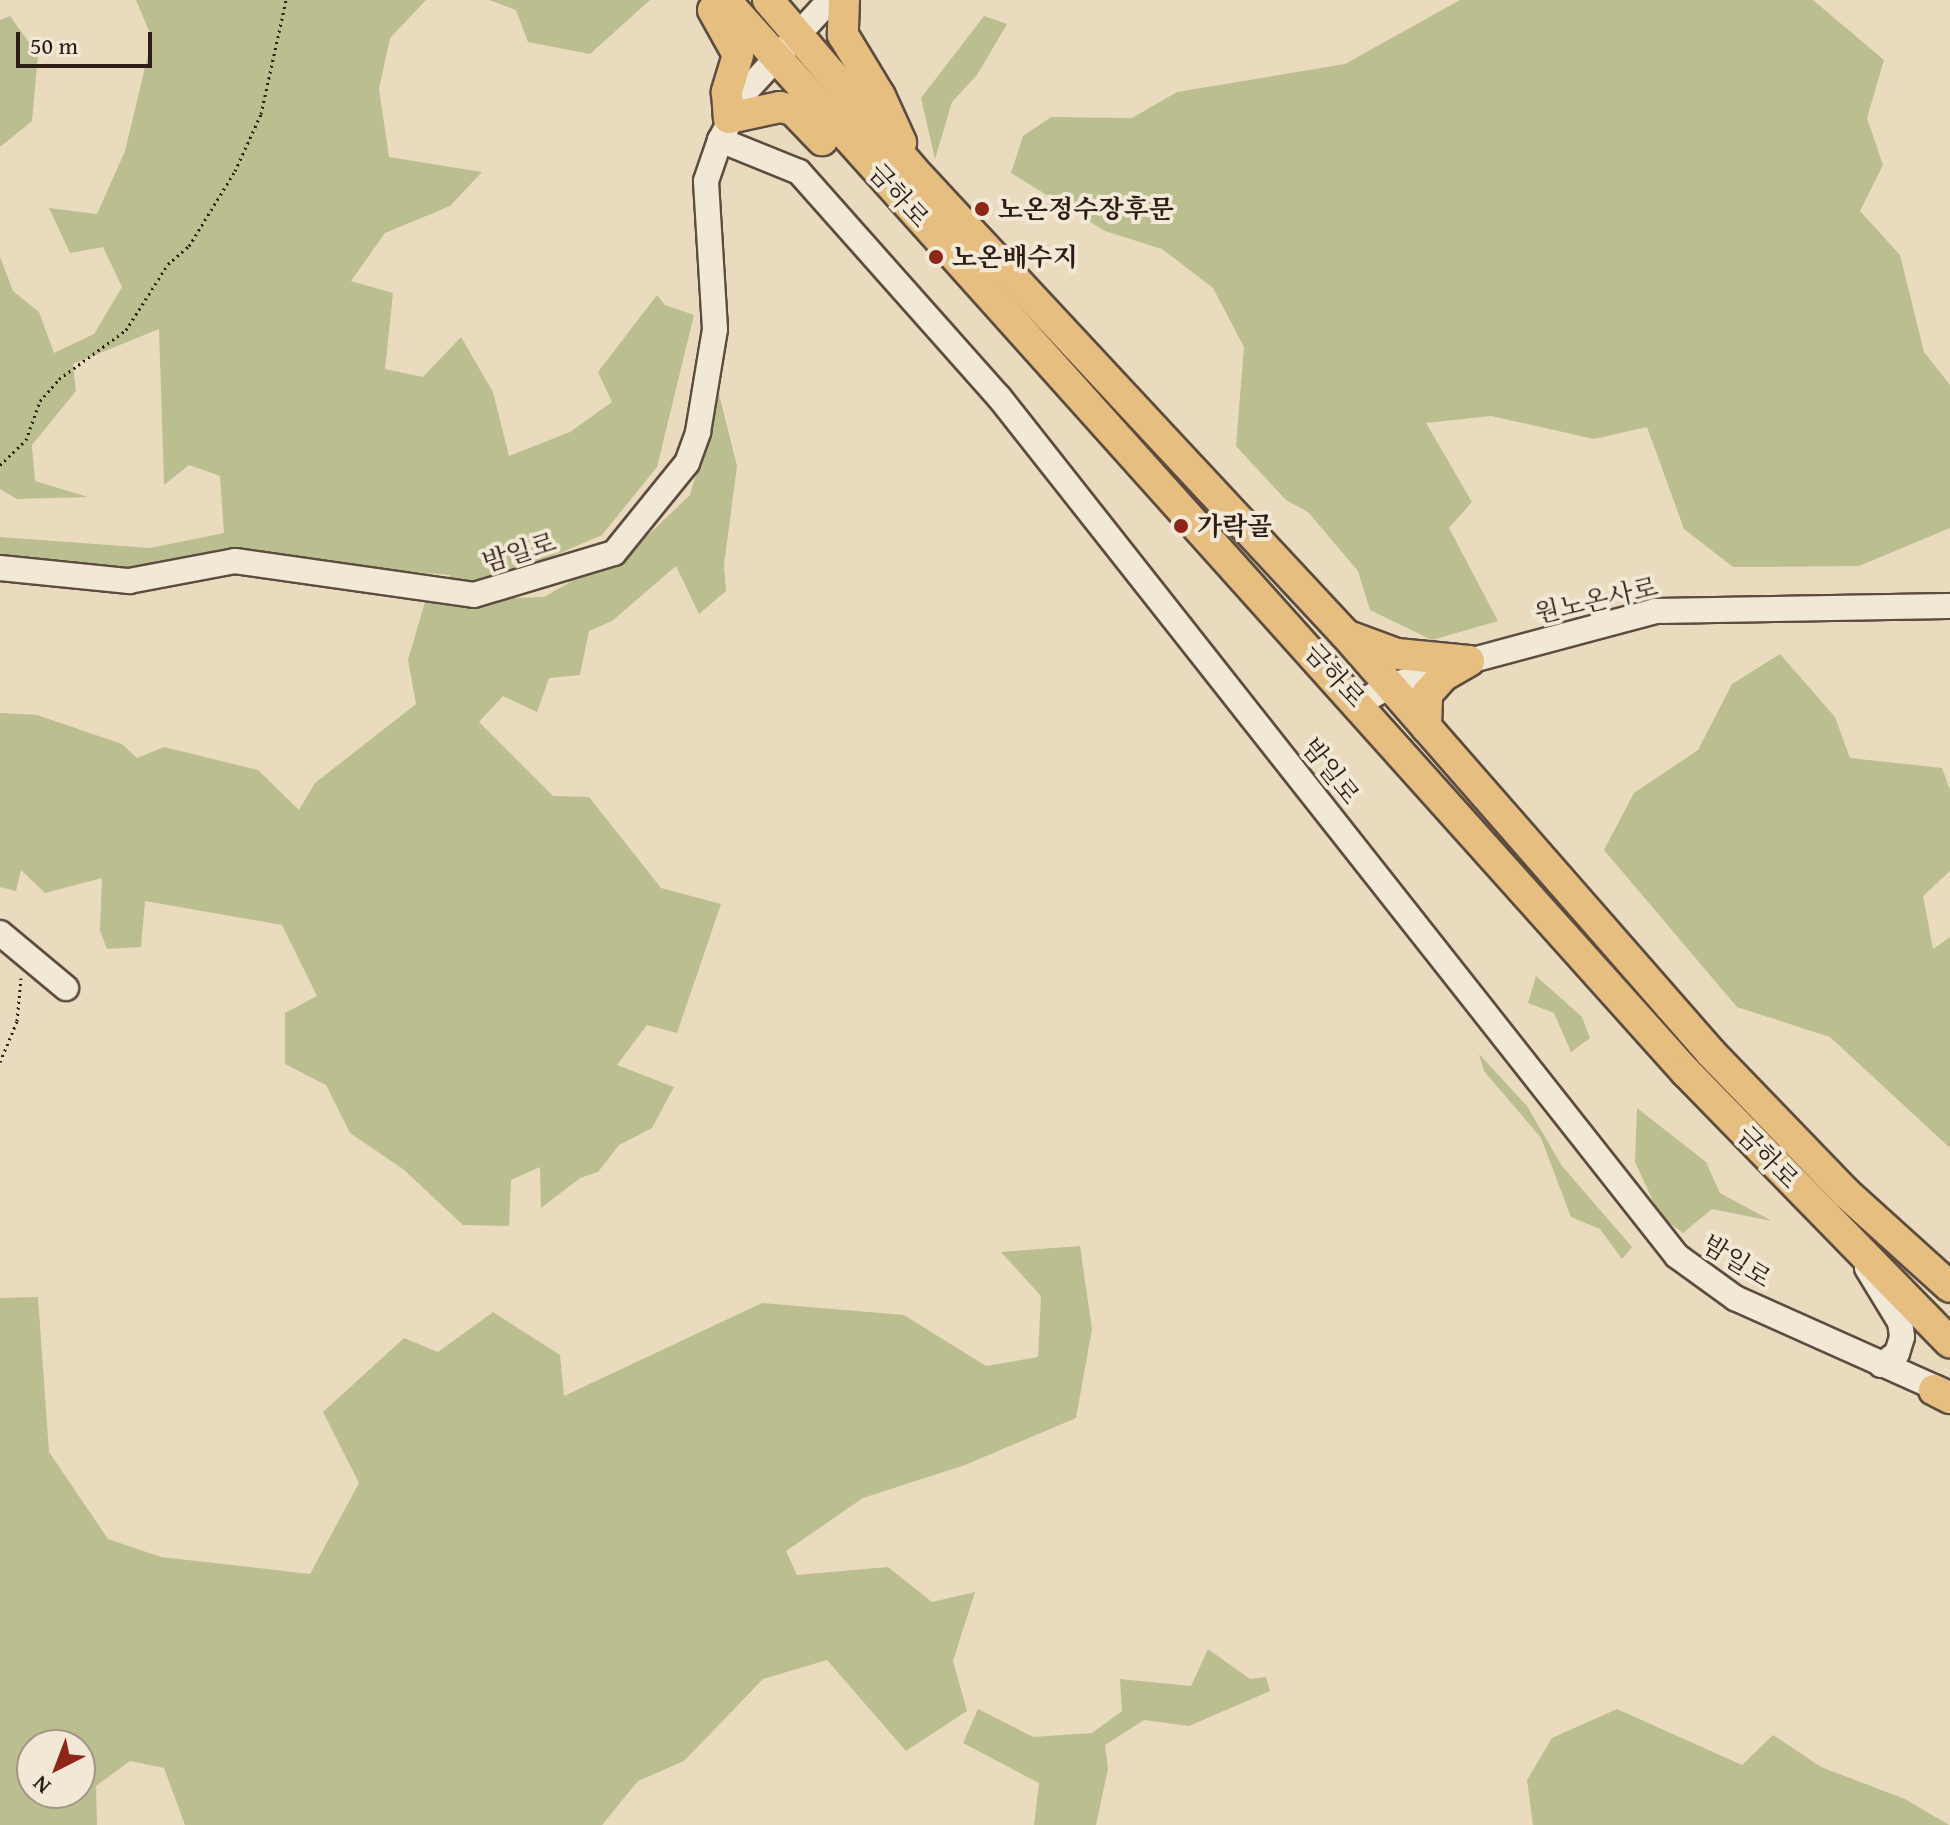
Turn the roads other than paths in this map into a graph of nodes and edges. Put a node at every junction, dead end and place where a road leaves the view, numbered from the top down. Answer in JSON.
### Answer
{"nodes":[{"id":1,"x":708,"y":0,"type":"edge"},
{"id":2,"x":725,"y":0,"type":"edge"},
{"id":3,"x":768,"y":0,"type":"edge"},
{"id":4,"x":830,"y":0,"type":"edge"},
{"id":5,"x":844,"y":0,"type":"edge"},
{"id":6,"x":798,"y":37,"type":"junction"},
{"id":7,"x":777,"y":60,"type":"junction"},
{"id":8,"x":724,"y":129,"type":"junction"},
{"id":9,"x":905,"y":182,"type":"junction"},
{"id":10,"x":0,"y":568,"type":"edge"},
{"id":11,"x":1950,"y":606,"type":"edge"},
{"id":12,"x":1345,"y":634,"type":"junction"},
{"id":13,"x":1469,"y":661,"type":"junction"},
{"id":14,"x":1390,"y":686,"type":"junction"},
{"id":15,"x":1360,"y":703,"type":"junction"},
{"id":16,"x":1426,"y":727,"type":"junction"},
{"id":17,"x":5,"y":937,"type":"edge"},
{"id":18,"x":66,"y":988,"type":"dead end"},
{"id":19,"x":1858,"y":1252,"type":"junction"},
{"id":20,"x":1950,"y":1287,"type":"edge"},
{"id":21,"x":1950,"y":1343,"type":"edge"},
{"id":22,"x":1881,"y":1365,"type":"junction"},
{"id":23,"x":1945,"y":1394,"type":"edge"}],
"edges":[{"from":1,"to":8,"type":"main road"},
{"from":2,"to":7,"type":"main road","name":"금하로"},
{"from":3,"to":6,"type":"main road","name":"금하로"},
{"from":4,"to":6,"type":"street","name":"밤일로"},
{"from":5,"to":9,"type":"main road"},
{"from":6,"to":7,"type":"street","name":"밤일로"},
{"from":6,"to":9,"type":"main road","name":"금하로"},
{"from":7,"to":8,"type":"street","name":"밤일로"},
{"from":7,"to":9,"type":"main road","name":"금하로"},
{"from":8,"to":9,"type":"main road"},
{"from":8,"to":10,"type":"street","name":"밤일로"},
{"from":8,"to":22,"type":"street","name":"밤일로"},
{"from":9,"to":12,"type":"main road","name":"금하로"},
{"from":9,"to":15,"type":"main road","name":"금하로"},
{"from":11,"to":13,"type":"street","name":"원노온사로"},
{"from":12,"to":13,"type":"main road"},
{"from":12,"to":14,"type":"main road","name":"금하로"},
{"from":13,"to":14,"type":"street","name":"원노온사로"},
{"from":13,"to":16,"type":"main road"},
{"from":14,"to":15,"type":"street","name":"원노온사로"},
{"from":14,"to":16,"type":"main road","name":"금하로"},
{"from":15,"to":19,"type":"main road","name":"금하로"},
{"from":16,"to":20,"type":"main road","name":"금하로"},
{"from":17,"to":18,"type":"street"},
{"from":19,"to":21,"type":"main road","name":"금하로"},
{"from":19,"to":22,"type":"street"},
{"from":22,"to":23,"type":"street","name":"밤일로"}]}
